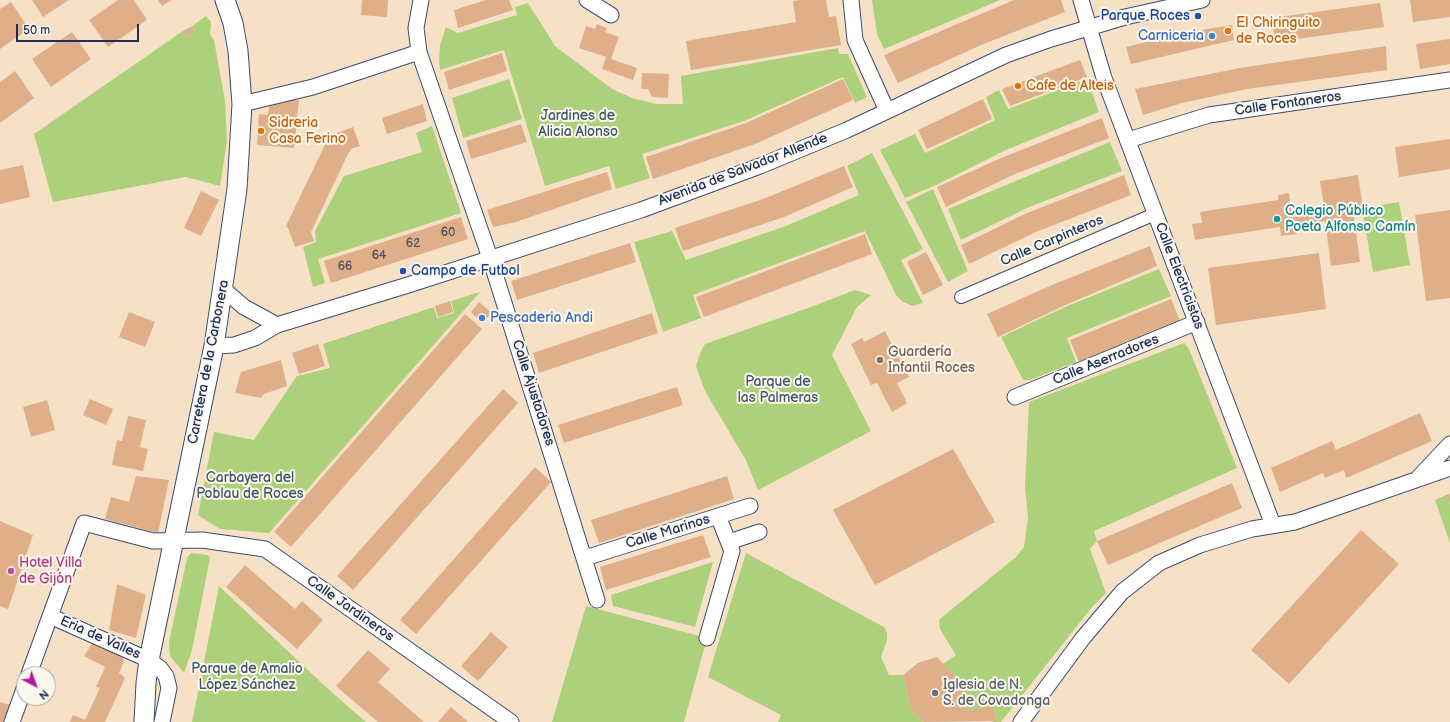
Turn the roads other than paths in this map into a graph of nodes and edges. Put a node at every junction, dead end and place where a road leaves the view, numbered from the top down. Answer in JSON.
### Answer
{"nodes":[{"id":1,"x":225,"y":0,"type":"edge"},
{"id":2,"x":421,"y":0,"type":"edge"},
{"id":3,"x":587,"y":0,"type":"edge"},
{"id":4,"x":851,"y":0,"type":"edge"},
{"id":5,"x":1081,"y":0,"type":"edge"},
{"id":6,"x":1202,"y":0,"type":"edge"},
{"id":7,"x":611,"y":15,"type":"dead end"},
{"id":8,"x":1088,"y":26,"type":"junction"},
{"id":9,"x":419,"y":52,"type":"junction"},
{"id":10,"x":1450,"y":80,"type":"edge"},
{"id":11,"x":242,"y":104,"type":"junction"},
{"id":12,"x":887,"y":111,"type":"junction"},
{"id":13,"x":1128,"y":140,"type":"junction"},
{"id":14,"x":1155,"y":214,"type":"junction"},
{"id":15,"x":490,"y":258,"type":"junction"},
{"id":16,"x":223,"y":288,"type":"junction"},
{"id":17,"x":961,"y":297,"type":"dead end"},
{"id":18,"x":1197,"y":322,"type":"junction"},
{"id":19,"x":277,"y":325,"type":"junction"},
{"id":20,"x":214,"y":346,"type":"junction"},
{"id":21,"x":1015,"y":397,"type":"dead end"},
{"id":22,"x":1450,"y":444,"type":"edge"},
{"id":23,"x":1450,"y":468,"type":"edge"},
{"id":24,"x":1418,"y":479,"type":"junction"},
{"id":25,"x":750,"y":506,"type":"dead end"},
{"id":26,"x":718,"y":516,"type":"junction"},
{"id":27,"x":1273,"y":525,"type":"junction"},
{"id":28,"x":759,"y":532,"type":"dead end"},
{"id":29,"x":173,"y":541,"type":"junction"},
{"id":30,"x":729,"y":542,"type":"junction"},
{"id":31,"x":585,"y":558,"type":"junction"},
{"id":32,"x":597,"y":600,"type":"dead end"},
{"id":33,"x":50,"y":616,"type":"junction"},
{"id":34,"x":707,"y":638,"type":"dead end"},
{"id":35,"x":149,"y":660,"type":"junction"},
{"id":36,"x":32,"y":666,"type":"edge"},
{"id":37,"x":18,"y":706,"type":"edge"},
{"id":38,"x":12,"y":722,"type":"edge"},
{"id":39,"x":144,"y":722,"type":"edge"},
{"id":40,"x":162,"y":722,"type":"edge"},
{"id":41,"x":511,"y":722,"type":"edge"},
{"id":42,"x":1021,"y":722,"type":"edge"}],
"edges":[{"from":1,"to":11,"type":"street","name":"Carretera de la Carbonera"},
{"from":2,"to":9,"type":"street","name":"Calle Ajustadores"},
{"from":3,"to":7,"type":"street"},
{"from":4,"to":12,"type":"street"},
{"from":5,"to":8,"type":"street","name":"Calle Electricistas"},
{"from":6,"to":8,"type":"street","name":"Avenida de Salvador Allende"},
{"from":8,"to":12,"type":"street","name":"Avenida de Salvador Allende"},
{"from":8,"to":13,"type":"street","name":"Calle Electricistas"},
{"from":9,"to":11,"type":"street"},
{"from":9,"to":15,"type":"street","name":"Calle Ajustadores"},
{"from":10,"to":13,"type":"street","name":"Calle Fontaneros"},
{"from":11,"to":16,"type":"street","name":"Carretera de la Carbonera"},
{"from":12,"to":15,"type":"street","name":"Avenida de Salvador Allende"},
{"from":13,"to":14,"type":"street","name":"Calle Electricistas"},
{"from":14,"to":17,"type":"street","name":"Calle Carpinteros"},
{"from":14,"to":18,"type":"street","name":"Calle Electricistas"},
{"from":15,"to":19,"type":"street","name":"Avenida de Salvador Allende"},
{"from":15,"to":31,"type":"street","name":"Calle Ajustadores"},
{"from":16,"to":19,"type":"street"},
{"from":16,"to":20,"type":"street","name":"Carretera de la Carbonera"},
{"from":18,"to":21,"type":"street","name":"Calle Aserradores"},
{"from":18,"to":27,"type":"street","name":"Calle Electricistas"},
{"from":19,"to":20,"type":"street","name":"Avenida de Salvador Allende"},
{"from":20,"to":29,"type":"street","name":"Carretera de la Carbonera"},
{"from":22,"to":24,"type":"street"},
{"from":23,"to":24,"type":"street"},
{"from":24,"to":27,"type":"street"},
{"from":25,"to":26,"type":"street","name":"Calle Marinos"},
{"from":26,"to":30,"type":"street"},
{"from":26,"to":31,"type":"street","name":"Calle Marinos"},
{"from":27,"to":42,"type":"street"},
{"from":28,"to":30,"type":"street"},
{"from":29,"to":33,"type":"street","name":"Calle Jardineros"},
{"from":29,"to":35,"type":"street","name":"Carretera de la Carbonera"},
{"from":29,"to":41,"type":"street","name":"Calle Jardineros"},
{"from":30,"to":34,"type":"street"},
{"from":31,"to":32,"type":"street","name":"Calle Ajustadores"},
{"from":33,"to":35,"type":"street","name":"Eria de Valles"},
{"from":33,"to":36,"type":"street"},
{"from":35,"to":39,"type":"street","name":"Carretera de la Carbonera"},
{"from":35,"to":40,"type":"street","name":"Eria de Valles"},
{"from":37,"to":38,"type":"street"}]}
